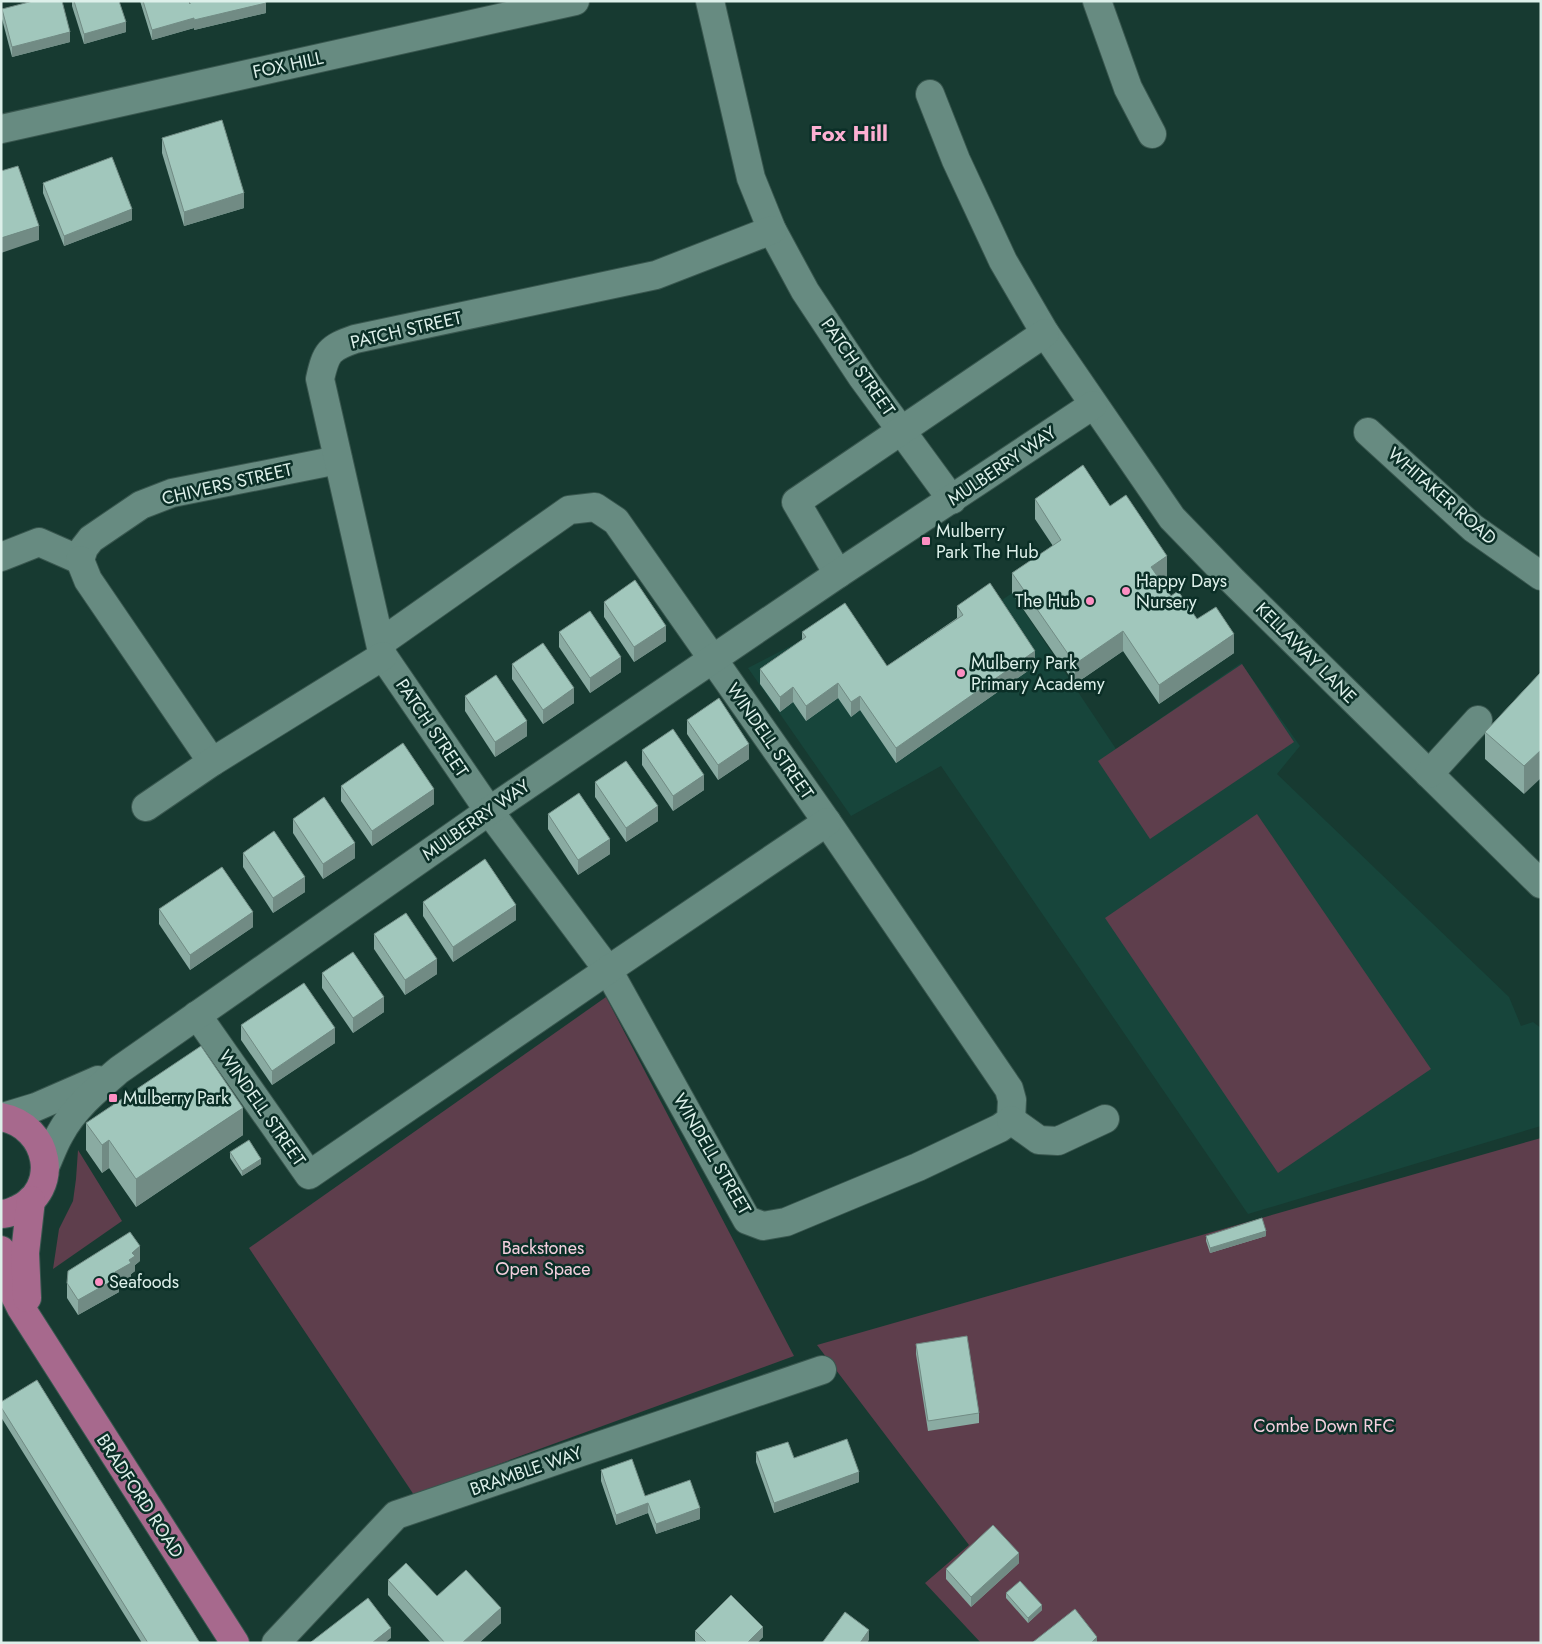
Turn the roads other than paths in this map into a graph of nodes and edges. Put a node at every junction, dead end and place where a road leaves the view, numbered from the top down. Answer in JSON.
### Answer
{"nodes":[{"id":1,"x":575,"y":1,"type":"edge"},
{"id":2,"x":710,"y":1,"type":"edge"},
{"id":3,"x":1097,"y":1,"type":"edge"},
{"id":4,"x":930,"y":94,"type":"dead end"},
{"id":5,"x":1,"y":129,"type":"edge"},
{"id":6,"x":1152,"y":134,"type":"dead end"},
{"id":7,"x":772,"y":230,"type":"junction"},
{"id":8,"x":1045,"y":333,"type":"junction"},
{"id":9,"x":1093,"y":405,"type":"junction"},
{"id":10,"x":902,"y":430,"type":"junction"},
{"id":11,"x":1368,"y":432,"type":"dead end"},
{"id":12,"x":338,"y":460,"type":"junction"},
{"id":13,"x":952,"y":500,"type":"junction"},
{"id":14,"x":1,"y":557,"type":"edge"},
{"id":15,"x":80,"y":560,"type":"junction"},
{"id":16,"x":838,"y":574,"type":"junction"},
{"id":17,"x":1541,"y":576,"type":"edge"},
{"id":18,"x":381,"y":649,"type":"junction"},
{"id":19,"x":712,"y":660,"type":"junction"},
{"id":20,"x":1478,"y":720,"type":"dead end"},
{"id":21,"x":212,"y":762,"type":"junction"},
{"id":22,"x":1429,"y":774,"type":"junction"},
{"id":23,"x":146,"y":807,"type":"dead end"},
{"id":24,"x":489,"y":811,"type":"junction"},
{"id":25,"x":827,"y":822,"type":"junction"},
{"id":26,"x":1541,"y":884,"type":"edge"},
{"id":27,"x":608,"y":970,"type":"junction"},
{"id":28,"x":197,"y":1015,"type":"junction"},
{"id":29,"x":118,"y":1072,"type":"junction"},
{"id":30,"x":2,"y":1117,"type":"edge"},
{"id":31,"x":1105,"y":1119,"type":"dead end"},
{"id":32,"x":1011,"y":1120,"type":"junction"},
{"id":33,"x":45,"y":1167,"type":"junction"},
{"id":34,"x":31,"y":1200,"type":"junction"},
{"id":35,"x":1,"y":1214,"type":"edge"},
{"id":36,"x":1,"y":1250,"type":"edge"},
{"id":37,"x":46,"y":1348,"type":"junction"},
{"id":38,"x":822,"y":1370,"type":"dead end"},
{"id":39,"x":235,"y":1643,"type":"edge"},
{"id":40,"x":276,"y":1643,"type":"edge"}],
"edges":[{"from":1,"to":5,"type":"street","name":"FOX HILL"},
{"from":2,"to":7,"type":"street","name":"PATCH STREET"},
{"from":3,"to":6,"type":"street"},
{"from":4,"to":8,"type":"street"},
{"from":7,"to":10,"type":"street","name":"PATCH STREET"},
{"from":7,"to":12,"type":"street","name":"PATCH STREET"},
{"from":8,"to":9,"type":"street"},
{"from":8,"to":10,"type":"street"},
{"from":9,"to":13,"type":"street","name":"MULBERRY WAY"},
{"from":9,"to":22,"type":"street","name":"KELLAWAY LANE"},
{"from":10,"to":13,"type":"street","name":"PATCH STREET"},
{"from":10,"to":16,"type":"street"},
{"from":11,"to":17,"type":"street","name":"WHITAKER ROAD"},
{"from":12,"to":15,"type":"street","name":"CHIVERS STREET"},
{"from":12,"to":18,"type":"street","name":"PATCH STREET"},
{"from":13,"to":16,"type":"street","name":"MULBERRY WAY"},
{"from":14,"to":15,"type":"street"},
{"from":15,"to":21,"type":"street"},
{"from":16,"to":19,"type":"street","name":"MULBERRY WAY"},
{"from":18,"to":19,"type":"street"},
{"from":18,"to":21,"type":"street"},
{"from":18,"to":24,"type":"street","name":"PATCH STREET"},
{"from":19,"to":24,"type":"street","name":"MULBERRY WAY"},
{"from":19,"to":25,"type":"street","name":"WINDELL STREET"},
{"from":20,"to":22,"type":"street"},
{"from":21,"to":23,"type":"street"},
{"from":22,"to":26,"type":"street","name":"KELLAWAY LANE"},
{"from":24,"to":27,"type":"street","name":"WINDELL STREET"},
{"from":24,"to":28,"type":"street","name":"MULBERRY WAY"},
{"from":25,"to":27,"type":"street","name":"WINDELL STREET"},
{"from":25,"to":32,"type":"street","name":"WINDELL STREET"},
{"from":27,"to":28,"type":"street","name":"WINDELL STREET"},
{"from":27,"to":32,"type":"street","name":"WINDELL STREET"},
{"from":28,"to":29,"type":"street","name":"MULBERRY WAY"},
{"from":29,"to":30,"type":"street","name":"MULBERRY WAY"},
{"from":29,"to":33,"type":"street","name":"MULBERRY WAY"},
{"from":30,"to":33,"type":"main road"},
{"from":31,"to":32,"type":"street"},
{"from":33,"to":34,"type":"main road","name":"BRADFORD ROAD"},
{"from":34,"to":35,"type":"main road"},
{"from":34,"to":37,"type":"main road","name":"BRADFORD ROAD"},
{"from":36,"to":37,"type":"main road","name":"BRADFORD ROAD"},
{"from":37,"to":39,"type":"main road","name":"BRADFORD ROAD"},
{"from":38,"to":40,"type":"street","name":"BRAMBLE WAY"}]}
